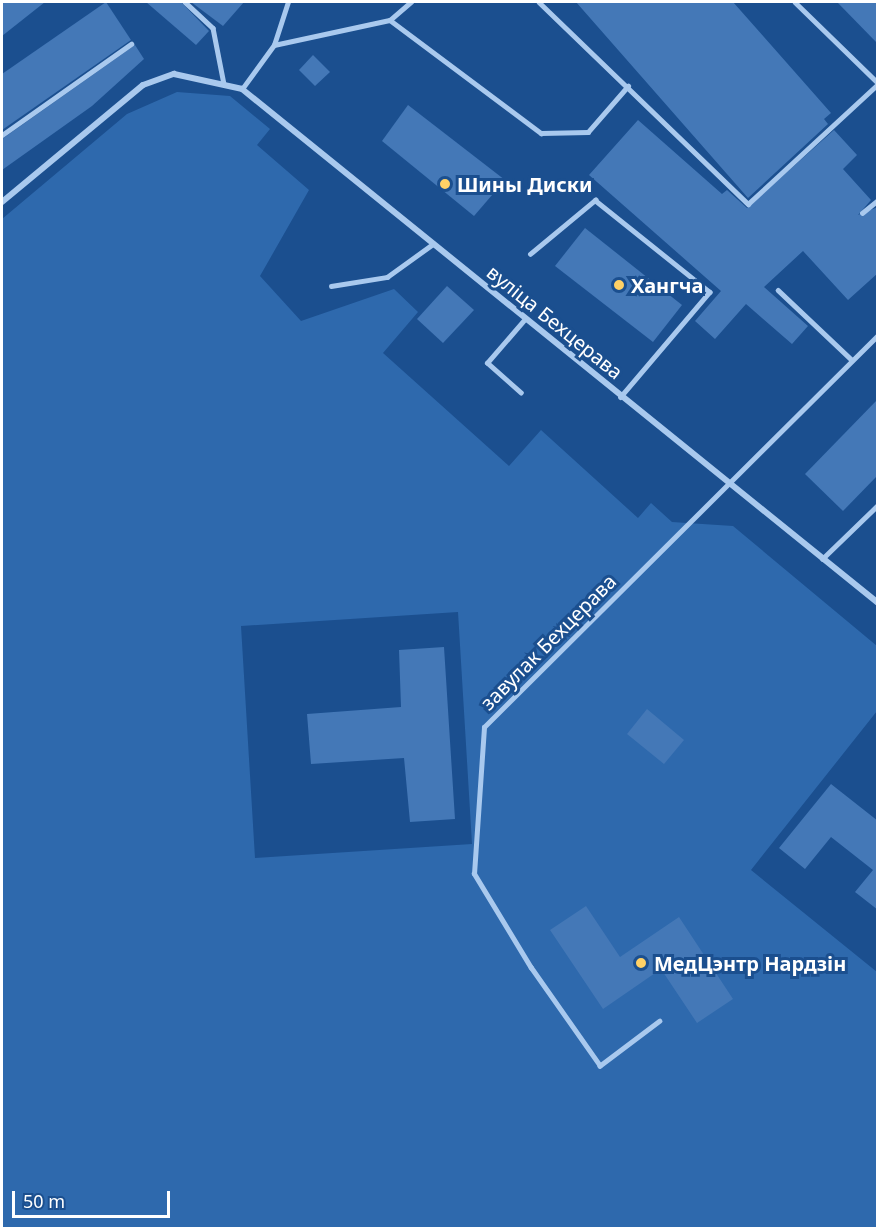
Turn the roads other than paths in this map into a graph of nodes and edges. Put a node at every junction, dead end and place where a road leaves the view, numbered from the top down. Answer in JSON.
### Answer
{"nodes":[{"id":1,"x":185,"y":2,"type":"edge"},
{"id":2,"x":288,"y":2,"type":"edge"},
{"id":3,"x":411,"y":2,"type":"edge"},
{"id":4,"x":539,"y":2,"type":"edge"},
{"id":5,"x":795,"y":2,"type":"edge"},
{"id":6,"x":390,"y":20,"type":"junction"},
{"id":7,"x":131,"y":45,"type":"dead end"},
{"id":8,"x":274,"y":45,"type":"junction"},
{"id":9,"x":878,"y":83,"type":"edge"},
{"id":10,"x":224,"y":84,"type":"junction"},
{"id":11,"x":628,"y":86,"type":"junction"},
{"id":12,"x":243,"y":89,"type":"junction"},
{"id":13,"x":2,"y":135,"type":"edge"},
{"id":14,"x":878,"y":200,"type":"edge"},
{"id":15,"x":2,"y":202,"type":"edge"},
{"id":16,"x":862,"y":213,"type":"dead end"},
{"id":17,"x":433,"y":244,"type":"junction"},
{"id":18,"x":530,"y":254,"type":"dead end"},
{"id":19,"x":331,"y":286,"type":"dead end"},
{"id":20,"x":778,"y":290,"type":"dead end"},
{"id":21,"x":525,"y":319,"type":"junction"},
{"id":22,"x":878,"y":335,"type":"edge"},
{"id":23,"x":852,"y":360,"type":"junction"},
{"id":24,"x":521,"y":393,"type":"dead end"},
{"id":25,"x":621,"y":397,"type":"junction"},
{"id":26,"x":729,"y":485,"type":"junction"},
{"id":27,"x":878,"y":505,"type":"edge"},
{"id":28,"x":822,"y":559,"type":"junction"},
{"id":29,"x":878,"y":603,"type":"edge"},
{"id":30,"x":660,"y":1021,"type":"dead end"}],
"edges":[{"from":1,"to":10,"type":"lane"},
{"from":2,"to":8,"type":"lane"},
{"from":3,"to":6,"type":"lane"},
{"from":4,"to":11,"type":"lane"},
{"from":5,"to":9,"type":"lane"},
{"from":6,"to":8,"type":"lane"},
{"from":6,"to":11,"type":"lane"},
{"from":7,"to":13,"type":"lane"},
{"from":8,"to":12,"type":"lane"},
{"from":9,"to":11,"type":"lane"},
{"from":10,"to":12,"type":"street","name":"вуліца Бехцерава"},
{"from":10,"to":15,"type":"street","name":"вуліца Бехцерава"},
{"from":12,"to":17,"type":"street","name":"вуліца Бехцерава"},
{"from":14,"to":16,"type":"lane"},
{"from":17,"to":19,"type":"lane"},
{"from":17,"to":21,"type":"street","name":"вуліца Бехцерава"},
{"from":18,"to":25,"type":"lane"},
{"from":20,"to":23,"type":"lane"},
{"from":21,"to":24,"type":"lane"},
{"from":21,"to":25,"type":"street","name":"вуліца Бехцерава"},
{"from":22,"to":23,"type":"lane","name":"завулак Бехцерава"},
{"from":23,"to":26,"type":"lane","name":"завулак Бехцерава"},
{"from":25,"to":26,"type":"street","name":"вуліца Бехцерава"},
{"from":26,"to":28,"type":"street","name":"вуліца Бехцерава"},
{"from":26,"to":30,"type":"lane","name":"завулак Бехцерава"},
{"from":27,"to":28,"type":"lane"},
{"from":28,"to":29,"type":"street","name":"вуліца Бехцерава"}]}
